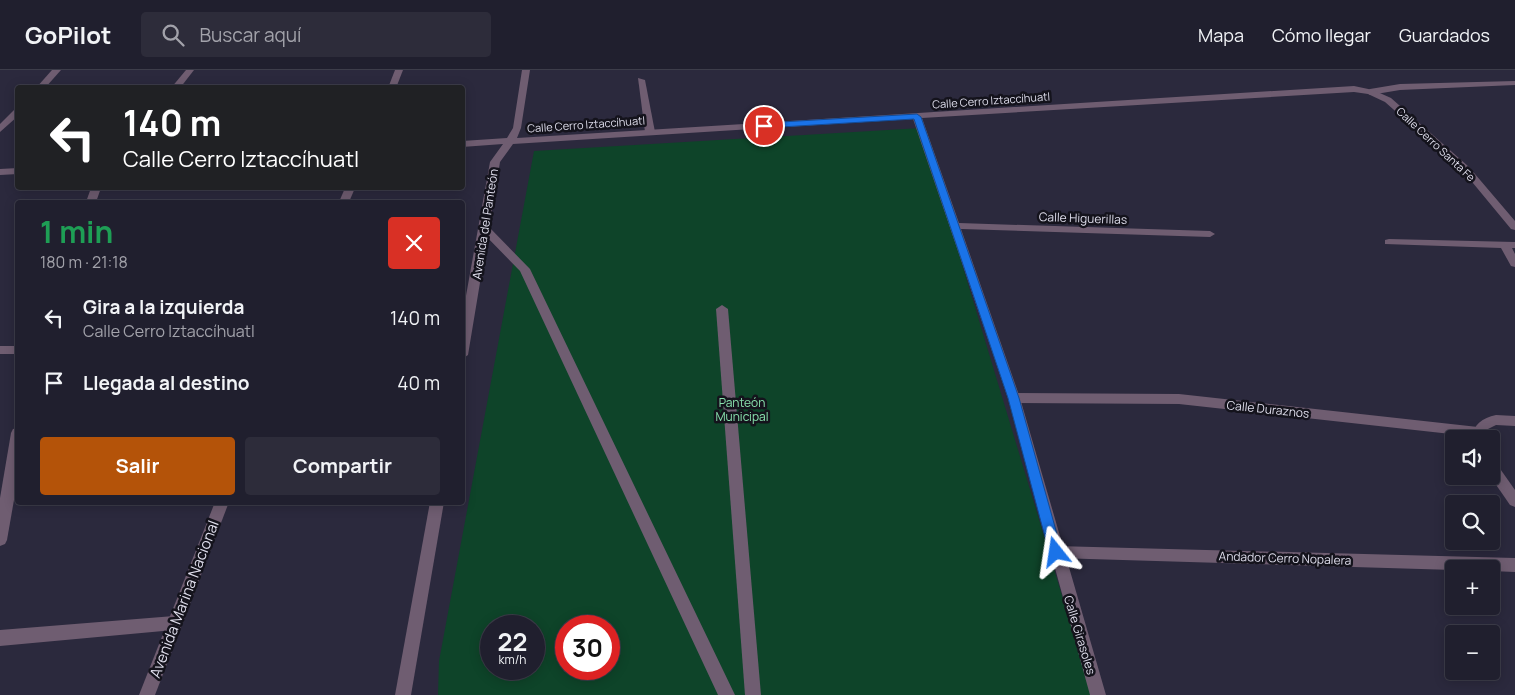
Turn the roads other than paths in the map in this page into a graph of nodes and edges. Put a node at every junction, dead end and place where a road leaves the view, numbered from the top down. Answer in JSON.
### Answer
{"nodes":[{"id":1,"x":57,"y":70,"type":"edge"},
{"id":2,"x":190,"y":70,"type":"edge"},
{"id":3,"x":399,"y":70,"type":"edge"},
{"id":4,"x":526,"y":70,"type":"edge"},
{"id":5,"x":641,"y":80,"type":"dead end"},
{"id":6,"x":1515,"y":83,"type":"edge"},
{"id":7,"x":43,"y":85,"type":"edge"},
{"id":8,"x":177,"y":85,"type":"edge"},
{"id":9,"x":393,"y":85,"type":"edge"},
{"id":10,"x":1370,"y":92,"type":"junction"},
{"id":11,"x":15,"y":114,"type":"edge"},
{"id":12,"x":917,"y":117,"type":"junction"},
{"id":13,"x":0,"y":129,"type":"edge"},
{"id":14,"x":650,"y":132,"type":"junction"},
{"id":15,"x":509,"y":142,"type":"junction"},
{"id":16,"x":465,"y":144,"type":"edge"},
{"id":17,"x":0,"y":172,"type":"edge"},
{"id":18,"x":15,"y":172,"type":"edge"},
{"id":19,"x":956,"y":226,"type":"junction"},
{"id":20,"x":1515,"y":227,"type":"edge"},
{"id":21,"x":485,"y":229,"type":"junction"},
{"id":22,"x":1210,"y":234,"type":"dead end"},
{"id":23,"x":1389,"y":242,"type":"dead end"},
{"id":24,"x":1510,"y":245,"type":"edge"},
{"id":25,"x":1515,"y":264,"type":"edge"},
{"id":26,"x":722,"y":310,"type":"dead end"},
{"id":27,"x":465,"y":339,"type":"edge"},
{"id":28,"x":0,"y":350,"type":"edge"},
{"id":29,"x":15,"y":350,"type":"edge"},
{"id":30,"x":1014,"y":398,"type":"junction"},
{"id":31,"x":1515,"y":421,"type":"edge"},
{"id":32,"x":1480,"y":430,"type":"edge"},
{"id":33,"x":1445,"y":431,"type":"edge"},
{"id":34,"x":15,"y":451,"type":"edge"},
{"id":35,"x":1500,"y":480,"type":"edge"},
{"id":36,"x":1515,"y":501,"type":"edge"},
{"id":37,"x":221,"y":505,"type":"edge"},
{"id":38,"x":435,"y":505,"type":"edge"},
{"id":39,"x":0,"y":540,"type":"edge"},
{"id":40,"x":1056,"y":552,"type":"junction"},
{"id":41,"x":1515,"y":565,"type":"edge"},
{"id":42,"x":174,"y":623,"type":"junction"},
{"id":43,"x":0,"y":638,"type":"edge"},
{"id":44,"x":147,"y":695,"type":"edge"},
{"id":45,"x":403,"y":695,"type":"edge"},
{"id":46,"x":727,"y":695,"type":"edge"},
{"id":47,"x":753,"y":695,"type":"edge"},
{"id":48,"x":1098,"y":695,"type":"edge"}],
"edges":[{"from":1,"to":7,"type":"street"},
{"from":2,"to":8,"type":"street"},
{"from":3,"to":9,"type":"street"},
{"from":4,"to":15,"type":"street","name":"Avenida del Panteón"},
{"from":5,"to":14,"type":"street"},
{"from":6,"to":10,"type":"street"},
{"from":10,"to":12,"type":"street","name":"Calle Cerro Iztaccíhuatl"},
{"from":10,"to":20,"type":"street","name":"Calle Cerro Santa Fe"},
{"from":11,"to":13,"type":"street"},
{"from":12,"to":14,"type":"street","name":"Calle Cerro Iztaccíhuatl"},
{"from":12,"to":19,"type":"street","name":"Calle Girasoles"},
{"from":14,"to":15,"type":"street","name":"Calle Cerro Iztaccíhuatl"},
{"from":15,"to":16,"type":"street","name":"Calle Cerro Iztaccíhuatl"},
{"from":15,"to":21,"type":"street","name":"Avenida del Panteón"},
{"from":17,"to":18,"type":"street"},
{"from":19,"to":22,"type":"street","name":"Calle Higuerillas"},
{"from":19,"to":30,"type":"street","name":"Calle Girasoles"},
{"from":21,"to":27,"type":"street","name":"Avenida del Panteón"},
{"from":21,"to":46,"type":"street"},
{"from":23,"to":24,"type":"street"},
{"from":24,"to":25,"type":"street"},
{"from":26,"to":47,"type":"street"},
{"from":28,"to":29,"type":"street"},
{"from":30,"to":33,"type":"street","name":"Calle Duraznos"},
{"from":30,"to":40,"type":"street","name":"Calle Girasoles"},
{"from":31,"to":32,"type":"street","name":"Calle Duraznos"},
{"from":34,"to":39,"type":"street"},
{"from":35,"to":36,"type":"street"},
{"from":37,"to":42,"type":"street","name":"Avenida Marina Nacional"},
{"from":38,"to":45,"type":"street"},
{"from":40,"to":41,"type":"street","name":"Andador Cerro Nopalera"},
{"from":40,"to":48,"type":"street","name":"Calle Girasoles"},
{"from":42,"to":43,"type":"street"},
{"from":42,"to":44,"type":"street","name":"Avenida Marina Nacional"}]}
